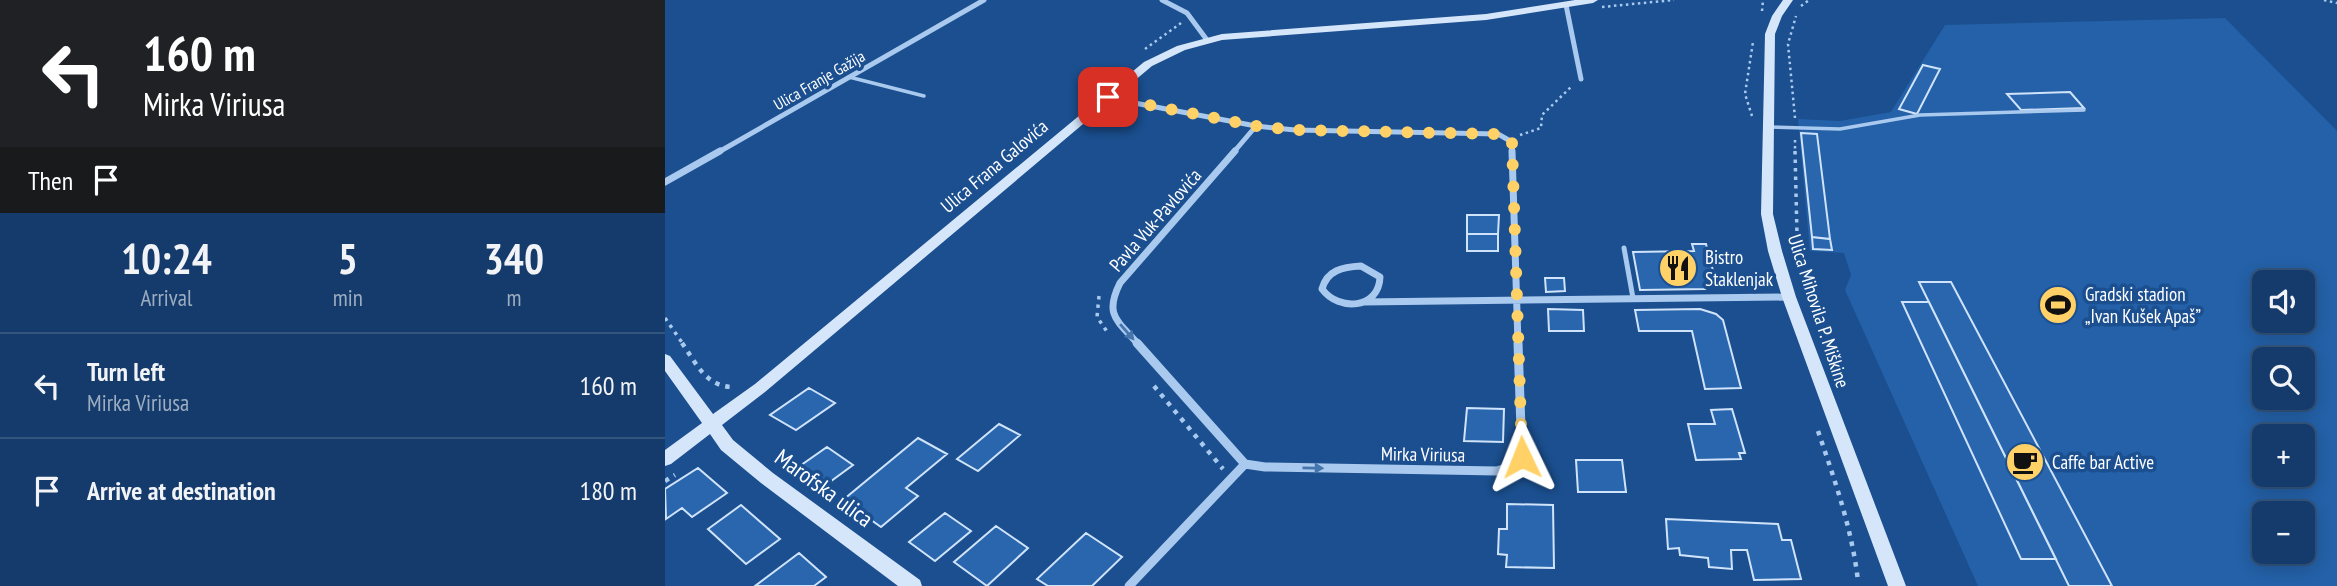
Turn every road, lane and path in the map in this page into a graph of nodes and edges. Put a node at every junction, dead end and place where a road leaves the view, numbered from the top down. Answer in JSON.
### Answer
{"nodes":[{"id":1,"x":984,"y":0,"type":"edge"},
{"id":2,"x":1162,"y":0,"type":"edge"},
{"id":3,"x":1674,"y":0,"type":"edge"},
{"id":4,"x":1809,"y":0,"type":"edge"},
{"id":5,"x":2324,"y":0,"type":"edge"},
{"id":6,"x":2337,"y":3,"type":"edge"},
{"id":7,"x":1597,"y":4,"type":"edge"},
{"id":8,"x":1781,"y":4,"type":"edge"},
{"id":9,"x":1566,"y":5,"type":"junction"},
{"id":10,"x":1207,"y":40,"type":"junction"},
{"id":11,"x":849,"y":77,"type":"junction"},
{"id":12,"x":1581,"y":79,"type":"joint"},
{"id":13,"x":924,"y":96,"type":"dead end"},
{"id":14,"x":1108,"y":97,"type":"junction"},
{"id":15,"x":2084,"y":110,"type":"dead end"},
{"id":16,"x":1256,"y":126,"type":"junction"},
{"id":17,"x":1767,"y":127,"type":"junction"},
{"id":18,"x":1795,"y":127,"type":"junction"},
{"id":19,"x":1518,"y":136,"type":"dead end"},
{"id":20,"x":665,"y":181,"type":"edge"},
{"id":21,"x":1624,"y":248,"type":"dead end"},
{"id":22,"x":1789,"y":297,"type":"junction"},
{"id":23,"x":1807,"y":297,"type":"dead end"},
{"id":24,"x":1633,"y":298,"type":"junction"},
{"id":25,"x":1518,"y":299,"type":"junction"},
{"id":26,"x":1363,"y":302,"type":"junction"},
{"id":27,"x":665,"y":318,"type":"edge"},
{"id":28,"x":665,"y":360,"type":"edge"},
{"id":29,"x":739,"y":384,"type":"dead end"},
{"id":30,"x":711,"y":425,"type":"junction"},
{"id":31,"x":665,"y":459,"type":"edge"},
{"id":32,"x":1245,"y":464,"type":"junction"},
{"id":33,"x":913,"y":586,"type":"edge"},
{"id":34,"x":1129,"y":586,"type":"edge"},
{"id":35,"x":1897,"y":586,"type":"edge"}],
"edges":[{"from":1,"to":11,"type":"street","name":"Ulica Franje Gažija"},
{"from":2,"to":10,"type":"street"},
{"from":3,"to":7,"type":"path"},
{"from":4,"to":18,"type":"path"},
{"from":5,"to":6,"type":"path"},
{"from":7,"to":9,"type":"street","name":"Ulica Frana Galovića"},
{"from":8,"to":17,"type":"street","name":"Ulica Mihovila P. Miškine"},
{"from":9,"to":10,"type":"street","name":"Ulica Frana Galovića"},
{"from":9,"to":12,"type":"street"},
{"from":10,"to":14,"type":"street","name":"Ulica Frana Galovića"},
{"from":11,"to":13,"type":"lane"},
{"from":11,"to":20,"type":"street","name":"Ulica Franje Gažija"},
{"from":12,"to":19,"type":"path"},
{"from":14,"to":16,"type":"street","name":"Mirka Viriusa"},
{"from":14,"to":30,"type":"street","name":"Ulica Frana Galovića"},
{"from":15,"to":18,"type":"lane"},
{"from":16,"to":25,"type":"street","name":"Mirka Viriusa"},
{"from":16,"to":32,"type":"street","name":"Pavla Vuk-Pavlovića","one_way":true},
{"from":17,"to":18,"type":"lane"},
{"from":17,"to":22,"type":"street","name":"Ulica Mihovila P. Miškine"},
{"from":18,"to":23,"type":"path"},
{"from":21,"to":24,"type":"lane"},
{"from":22,"to":24,"type":"street"},
{"from":22,"to":35,"type":"street","name":"Ulica Mihovila P. Miškine"},
{"from":24,"to":25,"type":"street"},
{"from":25,"to":26,"type":"street"},
{"from":32,"to":25,"type":"street","name":"Mirka Viriusa","one_way":true},
{"from":26,"to":26,"type":"street"},
{"from":27,"to":29,"type":"path"},
{"from":28,"to":30,"type":"street","name":"Marofska ulica"},
{"from":30,"to":31,"type":"street","name":"Ulica Frana Galovića"},
{"from":30,"to":33,"type":"street","name":"Marofska ulica"},
{"from":32,"to":34,"type":"street"}]}
